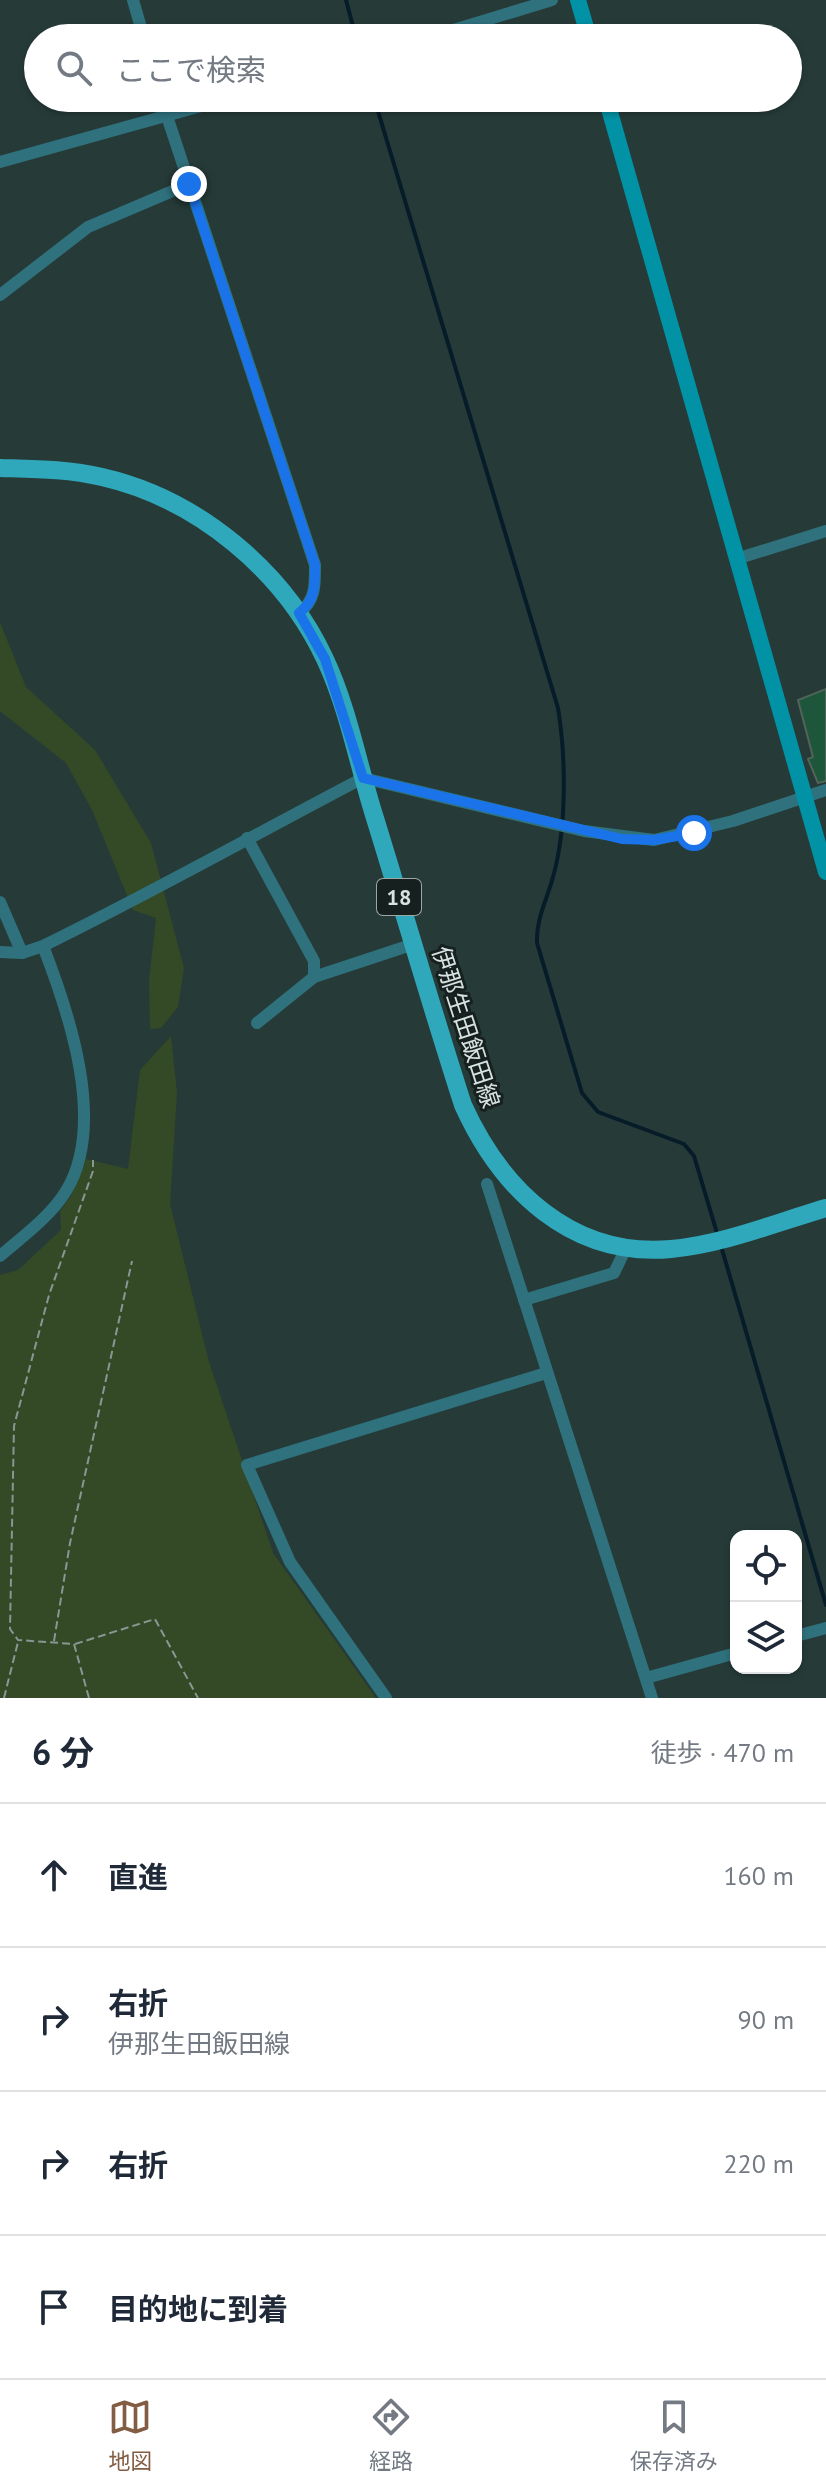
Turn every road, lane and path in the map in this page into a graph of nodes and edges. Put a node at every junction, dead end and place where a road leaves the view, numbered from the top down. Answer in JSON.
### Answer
{"nodes":[{"id":1,"x":133,"y":0,"type":"edge"},
{"id":2,"x":552,"y":0,"type":"edge"},
{"id":3,"x":578,"y":0,"type":"edge"},
{"id":4,"x":140,"y":24,"type":"edge"},
{"id":5,"x":473,"y":24,"type":"edge"},
{"id":6,"x":585,"y":24,"type":"edge"},
{"id":7,"x":165,"y":112,"type":"edge"},
{"id":8,"x":184,"y":112,"type":"edge"},
{"id":9,"x":610,"y":112,"type":"edge"},
{"id":10,"x":167,"y":117,"type":"junction"},
{"id":11,"x":0,"y":162,"type":"edge"},
{"id":12,"x":189,"y":184,"type":"junction"},
{"id":13,"x":0,"y":295,"type":"edge"},
{"id":14,"x":0,"y":468,"type":"edge"},
{"id":15,"x":826,"y":531,"type":"edge"},
{"id":16,"x":736,"y":559,"type":"junction"},
{"id":17,"x":299,"y":613,"type":"junction"},
{"id":18,"x":363,"y":778,"type":"junction"},
{"id":19,"x":826,"y":790,"type":"edge"},
{"id":20,"x":804,"y":798,"type":"junction"},
{"id":21,"x":247,"y":838,"type":"junction"},
{"id":22,"x":826,"y":872,"type":"edge"},
{"id":23,"x":0,"y":902,"type":"edge"},
{"id":24,"x":414,"y":944,"type":"junction"},
{"id":25,"x":43,"y":946,"type":"junction"},
{"id":26,"x":0,"y":952,"type":"edge"},
{"id":27,"x":22,"y":953,"type":"junction"},
{"id":28,"x":314,"y":977,"type":"junction"},
{"id":29,"x":257,"y":1023,"type":"dead end"},
{"id":30,"x":93,"y":1159,"type":"dead end"},
{"id":31,"x":487,"y":1184,"type":"dead end"},
{"id":32,"x":826,"y":1208,"type":"edge"},
{"id":33,"x":627,"y":1246,"type":"junction"},
{"id":34,"x":0,"y":1256,"type":"edge"},
{"id":35,"x":132,"y":1261,"type":"dead end"},
{"id":36,"x":524,"y":1300,"type":"junction"},
{"id":37,"x":546,"y":1373,"type":"junction"},
{"id":38,"x":826,"y":1628,"type":"edge"},
{"id":39,"x":802,"y":1634,"type":"edge"},
{"id":40,"x":18,"y":1640,"type":"junction"},
{"id":41,"x":54,"y":1643,"type":"junction"},
{"id":42,"x":74,"y":1644,"type":"junction"},
{"id":43,"x":730,"y":1655,"type":"edge"},
{"id":44,"x":646,"y":1678,"type":"junction"},
{"id":45,"x":4,"y":1698,"type":"edge"},
{"id":46,"x":89,"y":1698,"type":"edge"},
{"id":47,"x":198,"y":1698,"type":"edge"},
{"id":48,"x":386,"y":1698,"type":"edge"},
{"id":49,"x":652,"y":1698,"type":"edge"}],
"edges":[{"from":1,"to":4,"type":"street"},
{"from":2,"to":5,"type":"street"},
{"from":3,"to":6,"type":"street"},
{"from":7,"to":10,"type":"street"},
{"from":8,"to":10,"type":"street"},
{"from":9,"to":16,"type":"street"},
{"from":10,"to":11,"type":"street"},
{"from":10,"to":12,"type":"street"},
{"from":12,"to":13,"type":"street"},
{"from":12,"to":17,"type":"street"},
{"from":14,"to":17,"type":"main road","name":"伊那生田飯田線","number":"18"},
{"from":15,"to":16,"type":"street"},
{"from":16,"to":20,"type":"street"},
{"from":17,"to":18,"type":"main road","name":"伊那生田飯田線","number":"18"},
{"from":18,"to":20,"type":"street"},
{"from":18,"to":21,"type":"street"},
{"from":18,"to":24,"type":"main road","name":"伊那生田飯田線","number":"18"},
{"from":19,"to":20,"type":"street"},
{"from":20,"to":22,"type":"street"},
{"from":21,"to":25,"type":"street"},
{"from":21,"to":28,"type":"street"},
{"from":23,"to":27,"type":"street"},
{"from":24,"to":28,"type":"street"},
{"from":24,"to":33,"type":"main road","name":"伊那生田飯田線","number":"18"},
{"from":25,"to":27,"type":"street"},
{"from":25,"to":34,"type":"street"},
{"from":26,"to":27,"type":"street"},
{"from":28,"to":29,"type":"street"},
{"from":30,"to":40,"type":"path"},
{"from":31,"to":36,"type":"street"},
{"from":32,"to":33,"type":"main road","name":"伊那生田飯田線","number":"18"},
{"from":33,"to":36,"type":"street"},
{"from":35,"to":41,"type":"path"},
{"from":36,"to":37,"type":"street"},
{"from":37,"to":44,"type":"street"},
{"from":37,"to":48,"type":"street"},
{"from":38,"to":39,"type":"street"},
{"from":40,"to":41,"type":"path"},
{"from":40,"to":45,"type":"path"},
{"from":41,"to":42,"type":"path"},
{"from":42,"to":46,"type":"path"},
{"from":42,"to":47,"type":"path"},
{"from":43,"to":44,"type":"street"},
{"from":44,"to":49,"type":"street"}]}
